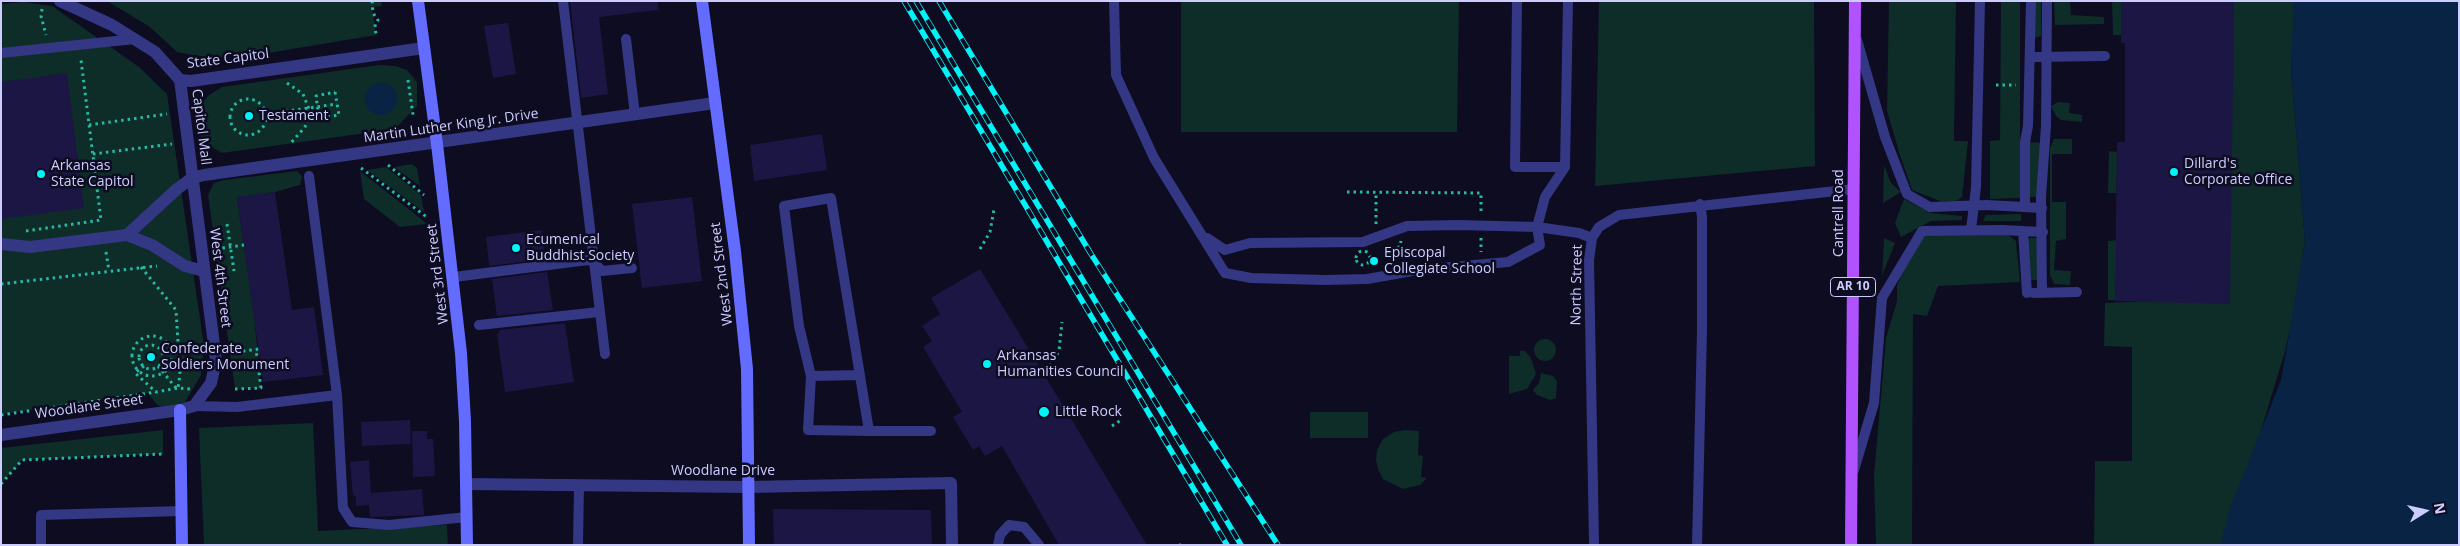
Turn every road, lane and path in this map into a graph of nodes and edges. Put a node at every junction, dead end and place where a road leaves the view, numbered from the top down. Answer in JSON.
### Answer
{"nodes":[{"id":1,"x":60,"y":1,"type":"edge"},
{"id":2,"x":372,"y":1,"type":"edge"},
{"id":3,"x":418,"y":1,"type":"edge"},
{"id":4,"x":563,"y":1,"type":"edge"},
{"id":5,"x":702,"y":1,"type":"edge"},
{"id":6,"x":1114,"y":1,"type":"edge"},
{"id":7,"x":1517,"y":1,"type":"edge"},
{"id":8,"x":1568,"y":1,"type":"edge"},
{"id":9,"x":1855,"y":1,"type":"edge"},
{"id":10,"x":1980,"y":1,"type":"edge"},
{"id":11,"x":2031,"y":1,"type":"edge"},
{"id":12,"x":2047,"y":1,"type":"edge"},
{"id":13,"x":42,"y":9,"type":"dead end"},
{"id":14,"x":1854,"y":30,"type":"junction"},
{"id":15,"x":376,"y":35,"type":"dead end"},
{"id":16,"x":48,"y":38,"type":"dead end"},
{"id":17,"x":134,"y":39,"type":"junction"},
{"id":18,"x":626,"y":39,"type":"dead end"},
{"id":19,"x":424,"y":48,"type":"junction"},
{"id":20,"x":1,"y":53,"type":"edge"},
{"id":21,"x":2105,"y":56,"type":"dead end"},
{"id":22,"x":2045,"y":57,"type":"junction"},
{"id":23,"x":2031,"y":58,"type":"junction"},
{"id":24,"x":82,"y":60,"type":"dead end"},
{"id":25,"x":180,"y":80,"type":"junction"},
{"id":26,"x":408,"y":80,"type":"dead end"},
{"id":27,"x":284,"y":81,"type":"dead end"},
{"id":28,"x":1996,"y":85,"type":"dead end"},
{"id":29,"x":2019,"y":85,"type":"dead end"},
{"id":30,"x":337,"y":104,"type":"junction"},
{"id":31,"x":715,"y":104,"type":"junction"},
{"id":32,"x":318,"y":107,"type":"junction"},
{"id":33,"x":309,"y":109,"type":"junction"},
{"id":34,"x":168,"y":114,"type":"dead end"},
{"id":35,"x":266,"y":114,"type":"junction"},
{"id":36,"x":413,"y":115,"type":"dead end"},
{"id":37,"x":635,"y":115,"type":"junction"},
{"id":38,"x":576,"y":123,"type":"junction"},
{"id":39,"x":89,"y":125,"type":"junction"},
{"id":40,"x":2028,"y":126,"type":"junction"},
{"id":41,"x":2046,"y":126,"type":"junction"},
{"id":42,"x":172,"y":144,"type":"dead end"},
{"id":43,"x":290,"y":144,"type":"dead end"},
{"id":44,"x":437,"y":144,"type":"junction"},
{"id":45,"x":93,"y":154,"type":"junction"},
{"id":46,"x":388,"y":165,"type":"dead end"},
{"id":47,"x":1564,"y":167,"type":"junction"},
{"id":48,"x":361,"y":168,"type":"dead end"},
{"id":49,"x":309,"y":176,"type":"dead end"},
{"id":50,"x":192,"y":178,"type":"junction"},
{"id":51,"x":1854,"y":189,"type":"junction"},
{"id":52,"x":1347,"y":192,"type":"dead end"},
{"id":53,"x":1376,"y":192,"type":"junction"},
{"id":54,"x":424,"y":195,"type":"dead end"},
{"id":55,"x":1700,"y":204,"type":"junction"},
{"id":56,"x":2025,"y":206,"type":"junction"},
{"id":57,"x":1972,"y":207,"type":"junction"},
{"id":58,"x":2042,"y":208,"type":"junction"},
{"id":59,"x":994,"y":209,"type":"dead end"},
{"id":60,"x":1481,"y":217,"type":"dead end"},
{"id":61,"x":428,"y":218,"type":"dead end"},
{"id":62,"x":227,"y":224,"type":"dead end"},
{"id":63,"x":1537,"y":226,"type":"junction"},
{"id":64,"x":1376,"y":228,"type":"dead end"},
{"id":65,"x":1971,"y":230,"type":"junction"},
{"id":66,"x":22,"y":231,"type":"dead end"},
{"id":67,"x":2023,"y":231,"type":"junction"},
{"id":68,"x":2043,"y":232,"type":"junction"},
{"id":69,"x":1480,"y":233,"type":"dead end"},
{"id":70,"x":127,"y":235,"type":"junction"},
{"id":71,"x":1204,"y":236,"type":"junction"},
{"id":72,"x":1592,"y":238,"type":"junction"},
{"id":73,"x":1,"y":244,"type":"edge"},
{"id":74,"x":244,"y":245,"type":"dead end"},
{"id":75,"x":231,"y":247,"type":"junction"},
{"id":76,"x":215,"y":249,"type":"dead end"},
{"id":77,"x":980,"y":249,"type":"dead end"},
{"id":78,"x":106,"y":251,"type":"dead end"},
{"id":79,"x":1481,"y":257,"type":"dead end"},
{"id":80,"x":593,"y":261,"type":"junction"},
{"id":81,"x":160,"y":265,"type":"dead end"},
{"id":82,"x":1365,"y":266,"type":"joint"},
{"id":83,"x":141,"y":267,"type":"junction"},
{"id":84,"x":632,"y":268,"type":"dead end"},
{"id":85,"x":204,"y":270,"type":"junction"},
{"id":86,"x":109,"y":271,"type":"junction"},
{"id":87,"x":234,"y":271,"type":"dead end"},
{"id":88,"x":454,"y":276,"type":"junction"},
{"id":89,"x":1,"y":284,"type":"edge"},
{"id":90,"x":2077,"y":292,"type":"dead end"},
{"id":91,"x":2034,"y":293,"type":"junction"},
{"id":92,"x":599,"y":312,"type":"junction"},
{"id":93,"x":1062,"y":322,"type":"dead end"},
{"id":94,"x":479,"y":325,"type":"dead end"},
{"id":95,"x":140,"y":340,"type":"junction"},
{"id":96,"x":143,"y":348,"type":"junction"},
{"id":97,"x":230,"y":353,"type":"dead end"},
{"id":98,"x":605,"y":354,"type":"dead end"},
{"id":99,"x":144,"y":366,"type":"junction"},
{"id":100,"x":158,"y":366,"type":"junction"},
{"id":101,"x":1050,"y":366,"type":"dead end"},
{"id":102,"x":136,"y":370,"type":"junction"},
{"id":103,"x":164,"y":373,"type":"junction"},
{"id":104,"x":860,"y":375,"type":"junction"},
{"id":105,"x":811,"y":376,"type":"junction"},
{"id":106,"x":178,"y":388,"type":"dead end"},
{"id":107,"x":235,"y":389,"type":"dead end"},
{"id":108,"x":156,"y":392,"type":"junction"},
{"id":109,"x":336,"y":395,"type":"junction"},
{"id":110,"x":194,"y":406,"type":"junction"},
{"id":111,"x":180,"y":410,"type":"junction"},
{"id":112,"x":1,"y":416,"type":"edge"},
{"id":113,"x":1121,"y":420,"type":"dead end"},
{"id":114,"x":1112,"y":426,"type":"dead end"},
{"id":115,"x":869,"y":431,"type":"junction"},
{"id":116,"x":931,"y":431,"type":"dead end"},
{"id":117,"x":1,"y":435,"type":"edge"},
{"id":118,"x":163,"y":454,"type":"dead end"},
{"id":119,"x":1851,"y":482,"type":"junction"},
{"id":120,"x":1,"y":484,"type":"edge"},
{"id":121,"x":467,"y":484,"type":"junction"},
{"id":122,"x":579,"y":485,"type":"junction"},
{"id":123,"x":748,"y":487,"type":"junction"},
{"id":124,"x":182,"y":511,"type":"junction"},
{"id":125,"x":467,"y":517,"type":"junction"},
{"id":126,"x":41,"y":545,"type":"edge"},
{"id":127,"x":182,"y":545,"type":"edge"},
{"id":128,"x":467,"y":545,"type":"edge"},
{"id":129,"x":578,"y":545,"type":"edge"},
{"id":130,"x":749,"y":545,"type":"edge"},
{"id":131,"x":952,"y":545,"type":"edge"},
{"id":132,"x":998,"y":545,"type":"edge"},
{"id":133,"x":1039,"y":545,"type":"edge"},
{"id":134,"x":1594,"y":545,"type":"edge"},
{"id":135,"x":1697,"y":545,"type":"edge"},
{"id":136,"x":1851,"y":545,"type":"edge"}],
"edges":[{"from":1,"to":17,"type":"street","name":"State Capitol"},
{"from":2,"to":15,"type":"path"},
{"from":3,"to":19,"type":"street","name":"West 3rd Street"},
{"from":4,"to":38,"type":"lane"},
{"from":5,"to":31,"type":"street","name":"West 2nd Street"},
{"from":6,"to":71,"type":"lane"},
{"from":7,"to":47,"type":"lane"},
{"from":8,"to":47,"type":"lane"},
{"from":9,"to":14,"type":"main road","name":"Cantrell Road","number":"AR 10"},
{"from":10,"to":57,"type":"lane"},
{"from":11,"to":23,"type":"lane"},
{"from":12,"to":22,"type":"lane"},
{"from":13,"to":16,"type":"path"},
{"from":14,"to":51,"type":"main road","name":"Cantrell Road","number":"AR 10"},
{"from":14,"to":57,"type":"lane"},
{"from":17,"to":20,"type":"lane"},
{"from":17,"to":25,"type":"street","name":"State Capitol"},
{"from":18,"to":37,"type":"lane"},
{"from":19,"to":25,"type":"street","name":"State Capitol"},
{"from":19,"to":44,"type":"street","name":"West 3rd Street"},
{"from":21,"to":22,"type":"lane"},
{"from":22,"to":23,"type":"lane"},
{"from":22,"to":41,"type":"lane"},
{"from":23,"to":40,"type":"lane"},
{"from":24,"to":39,"type":"path"},
{"from":25,"to":50,"type":"street","name":"Capitol Mall"},
{"from":26,"to":36,"type":"path"},
{"from":27,"to":33,"type":"path"},
{"from":28,"to":29,"type":"path"},
{"from":30,"to":32,"type":"path"},
{"from":30,"to":32,"type":"path"},
{"from":30,"to":32,"type":"path"},
{"from":31,"to":37,"type":"street","name":"Martin Luther King Jr. Drive"},
{"from":31,"to":123,"type":"street","name":"West 2nd Street"},
{"from":32,"to":33,"type":"path"},
{"from":33,"to":35,"type":"path"},
{"from":33,"to":43,"type":"path"},
{"from":34,"to":39,"type":"path"},
{"from":35,"to":35,"type":"path"},
{"from":37,"to":38,"type":"street","name":"Martin Luther King Jr. Drive"},
{"from":38,"to":44,"type":"street","name":"Martin Luther King Jr. Drive"},
{"from":38,"to":80,"type":"lane"},
{"from":39,"to":45,"type":"path"},
{"from":40,"to":41,"type":"lane"},
{"from":40,"to":56,"type":"lane"},
{"from":41,"to":58,"type":"lane"},
{"from":42,"to":45,"type":"path"},
{"from":44,"to":50,"type":"street","name":"Martin Luther King Jr. Drive"},
{"from":44,"to":88,"type":"street","name":"West 3rd Street"},
{"from":45,"to":66,"type":"path"},
{"from":46,"to":54,"type":"path"},
{"from":47,"to":63,"type":"lane"},
{"from":48,"to":61,"type":"path"},
{"from":49,"to":109,"type":"lane"},
{"from":50,"to":70,"type":"street"},
{"from":50,"to":85,"type":"street","name":"West 4th Street"},
{"from":51,"to":55,"type":"lane","name":"North Street"},
{"from":51,"to":119,"type":"main road","name":"Cantrell Road","number":"AR 10"},
{"from":52,"to":53,"type":"path"},
{"from":53,"to":60,"type":"path"},
{"from":53,"to":64,"type":"path"},
{"from":55,"to":72,"type":"lane","name":"North Street"},
{"from":55,"to":135,"type":"lane"},
{"from":56,"to":57,"type":"lane"},
{"from":56,"to":58,"type":"lane"},
{"from":57,"to":65,"type":"lane"},
{"from":58,"to":68,"type":"lane"},
{"from":59,"to":77,"type":"path"},
{"from":62,"to":75,"type":"path"},
{"from":63,"to":71,"type":"lane"},
{"from":63,"to":71,"type":"lane"},
{"from":63,"to":72,"type":"lane"},
{"from":65,"to":67,"type":"lane"},
{"from":65,"to":119,"type":"lane"},
{"from":67,"to":68,"type":"lane"},
{"from":67,"to":91,"type":"lane"},
{"from":68,"to":91,"type":"lane"},
{"from":69,"to":79,"type":"path"},
{"from":70,"to":73,"type":"street"},
{"from":70,"to":85,"type":"street"},
{"from":72,"to":134,"type":"lane","name":"North Street"},
{"from":74,"to":75,"type":"path"},
{"from":75,"to":76,"type":"path"},
{"from":75,"to":87,"type":"path"},
{"from":78,"to":86,"type":"path"},
{"from":80,"to":84,"type":"lane"},
{"from":80,"to":88,"type":"lane"},
{"from":80,"to":92,"type":"lane"},
{"from":81,"to":83,"type":"path"},
{"from":82,"to":82,"type":"path"},
{"from":83,"to":86,"type":"path"},
{"from":83,"to":106,"type":"path"},
{"from":85,"to":110,"type":"street","name":"West 4th Street"},
{"from":86,"to":89,"type":"path"},
{"from":88,"to":121,"type":"street","name":"West 3rd Street"},
{"from":90,"to":91,"type":"lane"},
{"from":92,"to":94,"type":"lane"},
{"from":92,"to":98,"type":"lane"},
{"from":93,"to":101,"type":"path"},
{"from":95,"to":96,"type":"path"},
{"from":95,"to":102,"type":"path"},
{"from":95,"to":103,"type":"path"},
{"from":96,"to":99,"type":"path"},
{"from":96,"to":100,"type":"path"},
{"from":97,"to":107,"type":"path"},
{"from":99,"to":100,"type":"path"},
{"from":99,"to":102,"type":"path"},
{"from":100,"to":103,"type":"path"},
{"from":102,"to":103,"type":"path"},
{"from":102,"to":108,"type":"path"},
{"from":103,"to":108,"type":"path"},
{"from":104,"to":105,"type":"lane"},
{"from":104,"to":105,"type":"lane"},
{"from":104,"to":115,"type":"lane"},
{"from":105,"to":115,"type":"lane"},
{"from":108,"to":112,"type":"path"},
{"from":109,"to":110,"type":"lane"},
{"from":109,"to":125,"type":"lane"},
{"from":110,"to":111,"type":"street"},
{"from":111,"to":117,"type":"street","name":"Woodlane Street"},
{"from":111,"to":124,"type":"street"},
{"from":113,"to":114,"type":"path"},
{"from":115,"to":116,"type":"lane"},
{"from":118,"to":120,"type":"path"},
{"from":119,"to":136,"type":"main road","name":"Cantrell Road","number":"AR 10"},
{"from":121,"to":122,"type":"street","name":"Woodlane Drive"},
{"from":121,"to":125,"type":"street","name":"West 3rd Street"},
{"from":122,"to":123,"type":"street","name":"Woodlane Drive"},
{"from":122,"to":129,"type":"lane"},
{"from":123,"to":130,"type":"street","name":"West 2nd Street"},
{"from":123,"to":131,"type":"street","name":"Woodlane Drive"},
{"from":124,"to":126,"type":"lane"},
{"from":124,"to":127,"type":"street"},
{"from":125,"to":128,"type":"street","name":"West 3rd Street"},
{"from":132,"to":133,"type":"lane"}]}
